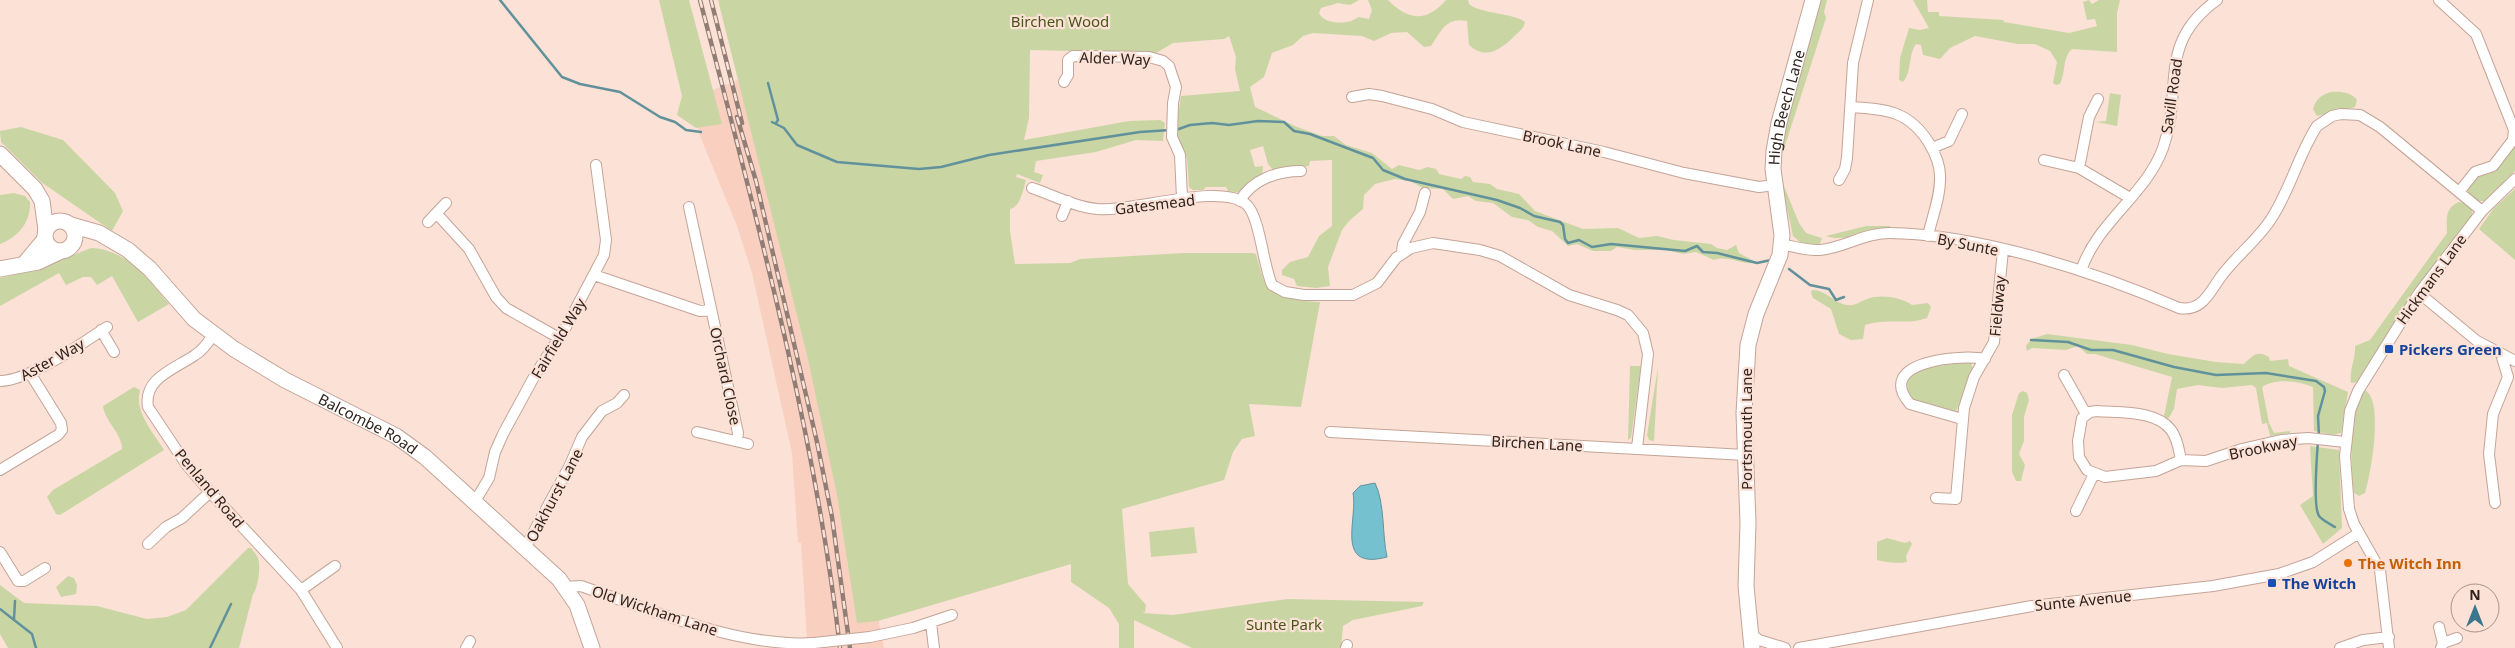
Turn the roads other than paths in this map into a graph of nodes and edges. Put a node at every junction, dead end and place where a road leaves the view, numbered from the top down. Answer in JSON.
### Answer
{"nodes":[{"id":1,"x":1813,"y":0,"type":"edge"},
{"id":2,"x":1868,"y":0,"type":"edge"},
{"id":3,"x":2217,"y":0,"type":"edge"},
{"id":4,"x":2439,"y":0,"type":"edge"},
{"id":5,"x":1064,"y":82,"type":"dead end"},
{"id":6,"x":1352,"y":97,"type":"dead end"},
{"id":7,"x":2098,"y":99,"type":"dead end"},
{"id":8,"x":1850,"y":107,"type":"junction"},
{"id":9,"x":1962,"y":114,"type":"dead end"},
{"id":10,"x":1932,"y":148,"type":"junction"},
{"id":11,"x":0,"y":154,"type":"edge"},
{"id":12,"x":2044,"y":160,"type":"dead end"},
{"id":13,"x":596,"y":165,"type":"dead end"},
{"id":14,"x":2080,"y":168,"type":"junction"},
{"id":15,"x":1302,"y":171,"type":"dead end"},
{"id":16,"x":2515,"y":179,"type":"edge"},
{"id":17,"x":1839,"y":180,"type":"dead end"},
{"id":18,"x":1775,"y":185,"type":"junction"},
{"id":19,"x":1032,"y":188,"type":"dead end"},
{"id":20,"x":2459,"y":192,"type":"junction"},
{"id":21,"x":1425,"y":193,"type":"dead end"},
{"id":22,"x":1182,"y":198,"type":"junction"},
{"id":23,"x":2130,"y":198,"type":"junction"},
{"id":24,"x":42,"y":201,"type":"junction"},
{"id":25,"x":1068,"y":201,"type":"junction"},
{"id":26,"x":1240,"y":201,"type":"junction"},
{"id":27,"x":446,"y":203,"type":"dead end"},
{"id":28,"x":689,"y":207,"type":"dead end"},
{"id":29,"x":2482,"y":211,"type":"junction"},
{"id":30,"x":438,"y":214,"type":"junction"},
{"id":31,"x":1062,"y":216,"type":"dead end"},
{"id":32,"x":1780,"y":217,"type":"joint"},
{"id":33,"x":67,"y":222,"type":"junction"},
{"id":34,"x":428,"y":222,"type":"dead end"},
{"id":35,"x":1414,"y":225,"type":"junction"},
{"id":36,"x":46,"y":234,"type":"junction"},
{"id":37,"x":1928,"y":236,"type":"junction"},
{"id":38,"x":105,"y":238,"type":"junction"},
{"id":39,"x":74,"y":241,"type":"junction"},
{"id":40,"x":1427,"y":244,"type":"junction"},
{"id":41,"x":1782,"y":246,"type":"junction"},
{"id":42,"x":2003,"y":250,"type":"junction"},
{"id":43,"x":61,"y":251,"type":"junction"},
{"id":44,"x":1402,"y":252,"type":"junction"},
{"id":45,"x":25,"y":263,"type":"junction"},
{"id":46,"x":0,"y":269,"type":"edge"},
{"id":47,"x":2081,"y":271,"type":"junction"},
{"id":48,"x":594,"y":275,"type":"junction"},
{"id":49,"x":2418,"y":293,"type":"junction"},
{"id":50,"x":711,"y":310,"type":"junction"},
{"id":51,"x":213,"y":335,"type":"junction"},
{"id":52,"x":559,"y":338,"type":"junction"},
{"id":53,"x":114,"y":352,"type":"dead end"},
{"id":54,"x":2501,"y":354,"type":"junction"},
{"id":55,"x":1985,"y":359,"type":"junction"},
{"id":56,"x":2515,"y":361,"type":"edge"},
{"id":57,"x":30,"y":373,"type":"junction"},
{"id":58,"x":2064,"y":375,"type":"dead end"},
{"id":59,"x":2511,"y":375,"type":"edge"},
{"id":60,"x":0,"y":381,"type":"edge"},
{"id":61,"x":624,"y":394,"type":"dead end"},
{"id":62,"x":2086,"y":414,"type":"junction"},
{"id":63,"x":1962,"y":419,"type":"junction"},
{"id":64,"x":697,"y":432,"type":"dead end"},
{"id":65,"x":1330,"y":432,"type":"dead end"},
{"id":66,"x":737,"y":441,"type":"junction"},
{"id":67,"x":2345,"y":442,"type":"junction"},
{"id":68,"x":748,"y":444,"type":"dead end"},
{"id":69,"x":1637,"y":448,"type":"junction"},
{"id":70,"x":1745,"y":455,"type":"junction"},
{"id":71,"x":2181,"y":460,"type":"junction"},
{"id":72,"x":0,"y":470,"type":"edge"},
{"id":73,"x":2094,"y":474,"type":"junction"},
{"id":74,"x":210,"y":492,"type":"junction"},
{"id":75,"x":1936,"y":498,"type":"dead end"},
{"id":76,"x":474,"y":503,"type":"junction"},
{"id":77,"x":2495,"y":503,"type":"dead end"},
{"id":78,"x":2076,"y":511,"type":"dead end"},
{"id":79,"x":2359,"y":533,"type":"junction"},
{"id":80,"x":148,"y":544,"type":"dead end"},
{"id":81,"x":525,"y":548,"type":"junction"},
{"id":82,"x":0,"y":552,"type":"edge"},
{"id":83,"x":335,"y":566,"type":"dead end"},
{"id":84,"x":45,"y":568,"type":"dead end"},
{"id":85,"x":565,"y":586,"type":"junction"},
{"id":86,"x":301,"y":590,"type":"junction"},
{"id":87,"x":952,"y":615,"type":"dead end"},
{"id":88,"x":931,"y":623,"type":"junction"},
{"id":89,"x":2439,"y":627,"type":"dead end"},
{"id":90,"x":2389,"y":637,"type":"junction"},
{"id":91,"x":2458,"y":638,"type":"dead end"},
{"id":92,"x":1751,"y":641,"type":"edge"},
{"id":93,"x":2442,"y":645,"type":"edge"},
{"id":94,"x":337,"y":648,"type":"edge"},
{"id":95,"x":592,"y":648,"type":"edge"},
{"id":96,"x":934,"y":648,"type":"edge"},
{"id":97,"x":1785,"y":648,"type":"edge"},
{"id":98,"x":1799,"y":648,"type":"edge"},
{"id":99,"x":2340,"y":648,"type":"edge"},
{"id":100,"x":2390,"y":648,"type":"edge"}],
"edges":[{"from":1,"to":18,"type":"street","name":"High Beech Lane"},
{"from":2,"to":8,"type":"street"},
{"from":3,"to":23,"type":"street","name":"Savill Road"},
{"from":4,"to":20,"type":"street"},
{"from":5,"to":22,"type":"street","name":"Alder Way"},
{"from":6,"to":18,"type":"street","name":"Brook Lane"},
{"from":7,"to":14,"type":"street"},
{"from":8,"to":10,"type":"street"},
{"from":8,"to":17,"type":"street"},
{"from":9,"to":10,"type":"street"},
{"from":10,"to":37,"type":"street"},
{"from":11,"to":24,"type":"street"},
{"from":12,"to":14,"type":"street"},
{"from":13,"to":48,"type":"street","name":"Fairfield Way"},
{"from":14,"to":23,"type":"street"},
{"from":15,"to":26,"type":"street"},
{"from":16,"to":29,"type":"street","name":"Hickmans Lane"},
{"from":18,"to":32,"type":"street","name":"High Beech Lane"},
{"from":19,"to":25,"type":"street","name":"Gatesmead"},
{"from":20,"to":29,"type":"street","name":"By Sunte"},
{"from":20,"to":47,"type":"street","name":"By Sunte"},
{"from":21,"to":35,"type":"street"},
{"from":22,"to":25,"type":"street","name":"Gatesmead"},
{"from":22,"to":26,"type":"street","name":"Gatesmead"},
{"from":23,"to":47,"type":"street","name":"Savill Road"},
{"from":24,"to":33,"type":"street"},
{"from":24,"to":36,"type":"street"},
{"from":25,"to":31,"type":"street"},
{"from":26,"to":44,"type":"street"},
{"from":27,"to":30,"type":"street"},
{"from":28,"to":50,"type":"street","name":"Orchard Close"},
{"from":29,"to":49,"type":"street","name":"Hickmans Lane"},
{"from":30,"to":34,"type":"street"},
{"from":30,"to":52,"type":"street"},
{"from":32,"to":41,"type":"street","name":"Portsmouth Lane"},
{"from":33,"to":36,"type":"street"},
{"from":33,"to":38,"type":"street","name":"Balcombe Road"},
{"from":33,"to":39,"type":"street"},
{"from":35,"to":40,"type":"street"},
{"from":35,"to":44,"type":"street"},
{"from":36,"to":43,"type":"street"},
{"from":36,"to":45,"type":"street"},
{"from":37,"to":41,"type":"street","name":"By Sunte"},
{"from":37,"to":42,"type":"street","name":"By Sunte"},
{"from":38,"to":39,"type":"street"},
{"from":38,"to":51,"type":"street","name":"Balcombe Road"},
{"from":39,"to":43,"type":"street"},
{"from":40,"to":44,"type":"street"},
{"from":40,"to":69,"type":"street"},
{"from":41,"to":70,"type":"street","name":"Portsmouth Lane"},
{"from":42,"to":47,"type":"street","name":"By Sunte"},
{"from":42,"to":55,"type":"street","name":"Fieldway"},
{"from":43,"to":45,"type":"street"},
{"from":45,"to":46,"type":"street"},
{"from":48,"to":50,"type":"street","name":"Orchard Close"},
{"from":48,"to":52,"type":"street","name":"Fairfield Way"},
{"from":49,"to":54,"type":"street"},
{"from":49,"to":67,"type":"street","name":"Hickmans Lane"},
{"from":50,"to":66,"type":"street","name":"Orchard Close"},
{"from":51,"to":74,"type":"street","name":"Penland Road"},
{"from":51,"to":76,"type":"street","name":"Balcombe Road"},
{"from":52,"to":76,"type":"street","name":"Fairfield Way"},
{"from":53,"to":57,"type":"street","name":"Aster Way"},
{"from":54,"to":56,"type":"street"},
{"from":54,"to":59,"type":"street"},
{"from":55,"to":63,"type":"street","name":"Fieldway"},
{"from":55,"to":63,"type":"street"},
{"from":57,"to":60,"type":"street","name":"Aster Way"},
{"from":57,"to":72,"type":"street"},
{"from":58,"to":62,"type":"street"},
{"from":59,"to":77,"type":"street"},
{"from":61,"to":81,"type":"street","name":"Oakhurst Lane"},
{"from":62,"to":71,"type":"street"},
{"from":62,"to":73,"type":"street"},
{"from":63,"to":75,"type":"street","name":"Fieldway"},
{"from":64,"to":66,"type":"street","name":"Orchard Close"},
{"from":65,"to":69,"type":"street","name":"Birchen Lane"},
{"from":66,"to":68,"type":"street","name":"Orchard Close"},
{"from":67,"to":71,"type":"street","name":"Brookway"},
{"from":67,"to":79,"type":"street","name":"Hickmans Lane"},
{"from":69,"to":70,"type":"street","name":"Birchen Lane"},
{"from":70,"to":92,"type":"street","name":"Portsmouth Lane"},
{"from":71,"to":73,"type":"street","name":"Brookway"},
{"from":73,"to":78,"type":"street"},
{"from":74,"to":80,"type":"street"},
{"from":74,"to":86,"type":"street","name":"Penland Road"},
{"from":76,"to":81,"type":"street","name":"Balcombe Road"},
{"from":79,"to":90,"type":"street","name":"Hickmans Lane"},
{"from":79,"to":98,"type":"street","name":"Sunte Avenue"},
{"from":81,"to":85,"type":"street","name":"Balcombe Road"},
{"from":82,"to":84,"type":"street"},
{"from":83,"to":86,"type":"street"},
{"from":85,"to":88,"type":"street","name":"Old Wickham Lane","bridge":true},
{"from":85,"to":95,"type":"street","name":"Balcombe Road"},
{"from":86,"to":94,"type":"street","name":"Penland Road"},
{"from":87,"to":88,"type":"street","name":"Old Wickham Lane"},
{"from":88,"to":96,"type":"street"},
{"from":89,"to":93,"type":"street"},
{"from":90,"to":99,"type":"street"},
{"from":90,"to":100,"type":"street","name":"Hickmans Lane"},
{"from":91,"to":93,"type":"street"},
{"from":92,"to":97,"type":"street"}]}
